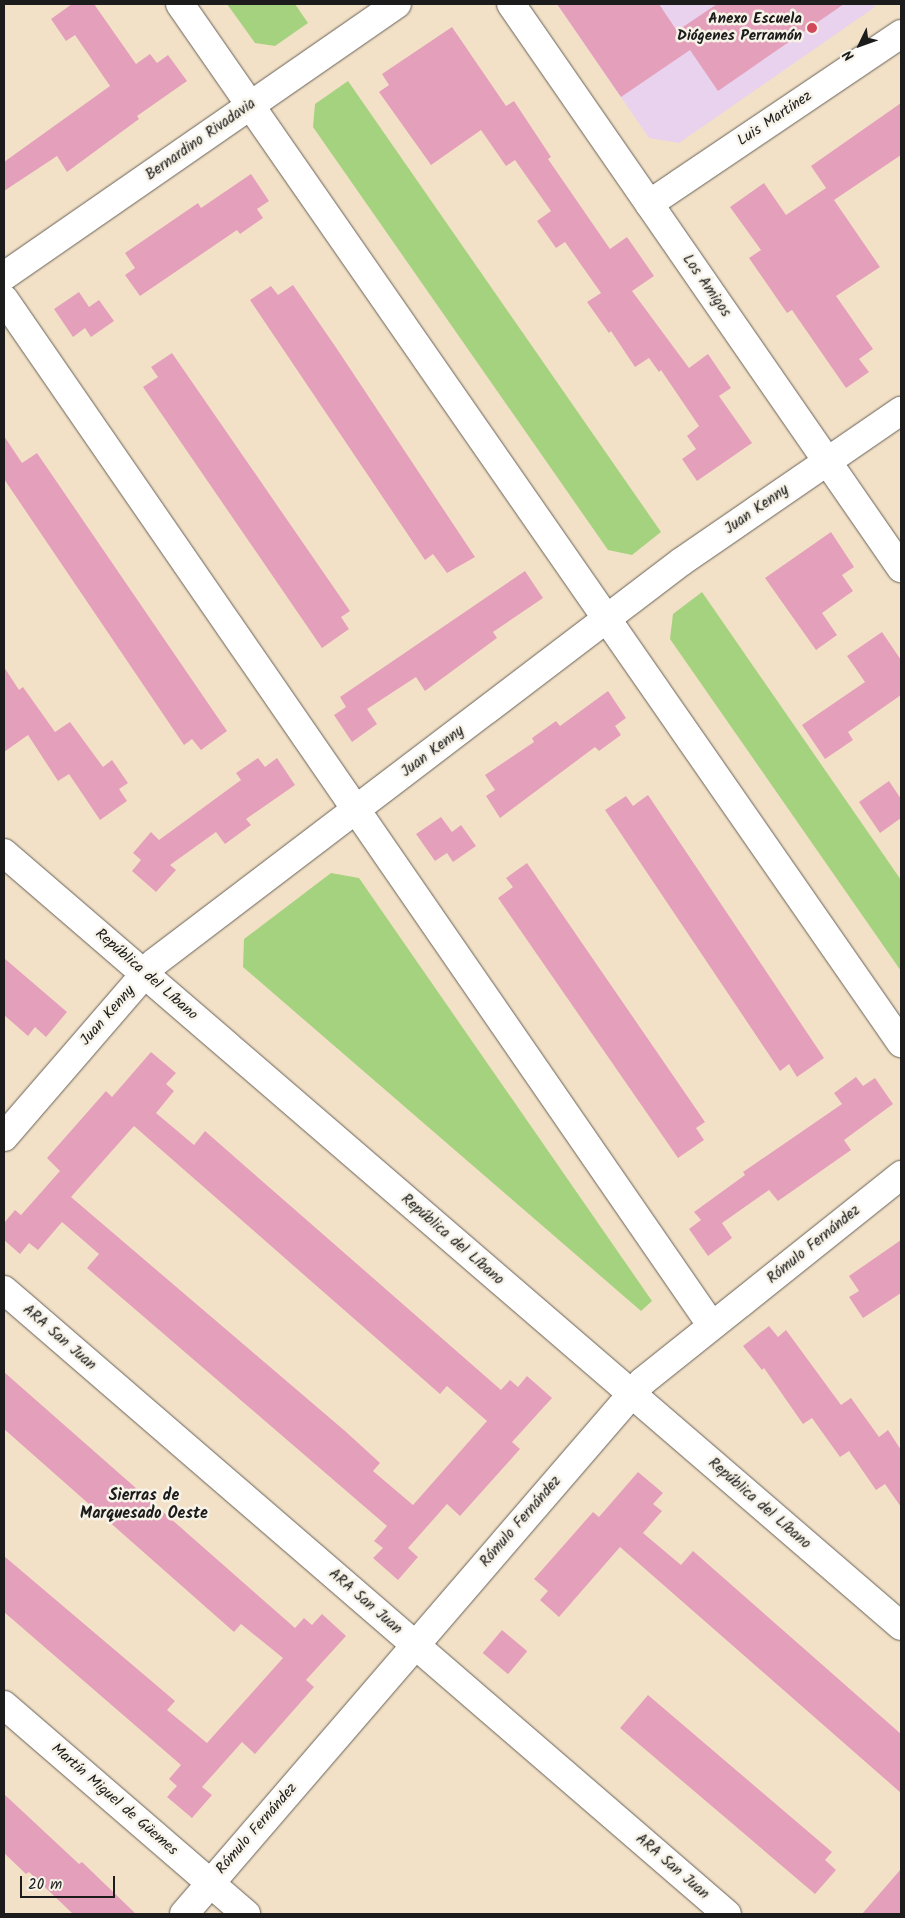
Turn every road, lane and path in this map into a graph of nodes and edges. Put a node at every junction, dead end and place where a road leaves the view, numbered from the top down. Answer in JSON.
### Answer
{"nodes":[{"id":1,"x":180,"y":4,"type":"edge"},
{"id":2,"x":397,"y":4,"type":"edge"},
{"id":3,"x":511,"y":4,"type":"edge"},
{"id":4,"x":901,"y":34,"type":"edge"},
{"id":5,"x":251,"y":106,"type":"junction"},
{"id":6,"x":649,"y":204,"type":"junction"},
{"id":7,"x":4,"y":276,"type":"edge"},
{"id":8,"x":4,"y":299,"type":"edge"},
{"id":9,"x":901,"y":411,"type":"edge"},
{"id":10,"x":827,"y":462,"type":"junction"},
{"id":11,"x":901,"y":568,"type":"edge"},
{"id":12,"x":608,"y":620,"type":"junction"},
{"id":13,"x":356,"y":810,"type":"junction"},
{"id":14,"x":4,"y":853,"type":"edge"},
{"id":15,"x":144,"y":974,"type":"junction"},
{"id":16,"x":901,"y":1043,"type":"edge"},
{"id":17,"x":4,"y":1137,"type":"edge"},
{"id":18,"x":901,"y":1175,"type":"edge"},
{"id":19,"x":4,"y":1290,"type":"edge"},
{"id":20,"x":712,"y":1326,"type":"junction"},
{"id":21,"x":632,"y":1394,"type":"junction"},
{"id":22,"x":901,"y":1626,"type":"edge"},
{"id":23,"x":416,"y":1646,"type":"junction"},
{"id":24,"x":4,"y":1705,"type":"edge"},
{"id":25,"x":211,"y":1884,"type":"junction"},
{"id":26,"x":184,"y":1914,"type":"edge"},
{"id":27,"x":246,"y":1914,"type":"edge"},
{"id":28,"x":727,"y":1914,"type":"edge"}],
"edges":[{"from":1,"to":5,"type":"street"},
{"from":2,"to":5,"type":"street","name":"Bernardino Rivadavia"},
{"from":3,"to":6,"type":"street","name":"Los Amigos"},
{"from":4,"to":6,"type":"street","name":"Luis Martínez"},
{"from":5,"to":7,"type":"street","name":"Bernardino Rivadavia"},
{"from":5,"to":12,"type":"street"},
{"from":6,"to":10,"type":"street","name":"Los Amigos"},
{"from":8,"to":13,"type":"street"},
{"from":9,"to":10,"type":"street","name":"Juan Kenny"},
{"from":10,"to":11,"type":"street","name":"Los Amigos"},
{"from":10,"to":12,"type":"street","name":"Juan Kenny"},
{"from":12,"to":13,"type":"street","name":"Juan Kenny"},
{"from":12,"to":16,"type":"street"},
{"from":13,"to":15,"type":"street","name":"Juan Kenny"},
{"from":13,"to":20,"type":"street"},
{"from":14,"to":15,"type":"street","name":"República del Líbano"},
{"from":15,"to":17,"type":"street","name":"Juan Kenny"},
{"from":15,"to":21,"type":"street","name":"República del Líbano"},
{"from":18,"to":20,"type":"street","name":"Rómulo Fernández"},
{"from":19,"to":23,"type":"street","name":"ARA San Juan"},
{"from":20,"to":21,"type":"street","name":"Rómulo Fernández"},
{"from":21,"to":22,"type":"street","name":"República del Líbano"},
{"from":21,"to":23,"type":"street","name":"Rómulo Fernández"},
{"from":23,"to":25,"type":"street","name":"Rómulo Fernández"},
{"from":23,"to":28,"type":"street","name":"ARA San Juan"},
{"from":24,"to":25,"type":"street","name":"Martín Miguel de Güemes"},
{"from":25,"to":26,"type":"street","name":"Rómulo Fernández"},
{"from":25,"to":27,"type":"street","name":"Martín Miguel de Güemes"}]}
